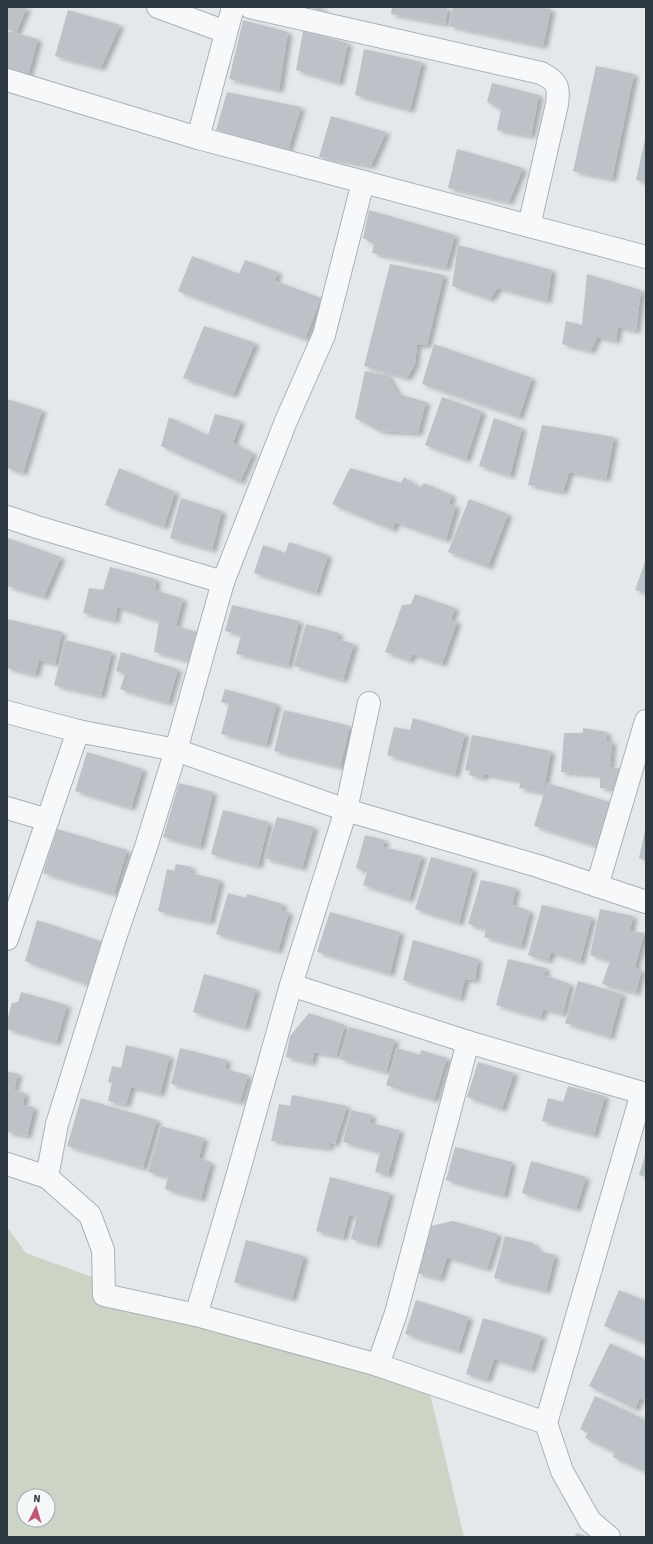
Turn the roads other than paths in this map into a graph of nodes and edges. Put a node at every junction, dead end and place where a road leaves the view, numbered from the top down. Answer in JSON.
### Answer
{"nodes":[{"id":1,"x":158,"y":7,"type":"edge"},
{"id":2,"x":233,"y":7,"type":"edge"},
{"id":3,"x":250,"y":7,"type":"edge"},
{"id":4,"x":226,"y":32,"type":"junction"},
{"id":5,"x":7,"y":80,"type":"edge"},
{"id":6,"x":198,"y":138,"type":"junction"},
{"id":7,"x":363,"y":182,"type":"junction"},
{"id":8,"x":529,"y":226,"type":"junction"},
{"id":9,"x":646,"y":257,"type":"edge"},
{"id":10,"x":7,"y":517,"type":"edge"},
{"id":11,"x":224,"y":582,"type":"junction"},
{"id":12,"x":369,"y":703,"type":"dead end"},
{"id":13,"x":7,"y":712,"type":"edge"},
{"id":14,"x":646,"y":721,"type":"edge"},
{"id":15,"x":78,"y":731,"type":"junction"},
{"id":16,"x":176,"y":750,"type":"junction"},
{"id":17,"x":7,"y":808,"type":"edge"},
{"id":18,"x":346,"y":810,"type":"junction"},
{"id":19,"x":48,"y":820,"type":"junction"},
{"id":20,"x":597,"y":886,"type":"junction"},
{"id":21,"x":646,"y":902,"type":"edge"},
{"id":22,"x":7,"y":939,"type":"edge"},
{"id":23,"x":291,"y":985,"type":"junction"},
{"id":24,"x":468,"y":1042,"type":"junction"},
{"id":25,"x":644,"y":1094,"type":"edge"},
{"id":26,"x":7,"y":1164,"type":"edge"},
{"id":27,"x":47,"y":1177,"type":"junction"},
{"id":28,"x":196,"y":1315,"type":"junction"},
{"id":29,"x":378,"y":1365,"type":"junction"},
{"id":30,"x":546,"y":1423,"type":"junction"},
{"id":31,"x":609,"y":1537,"type":"edge"}],
"edges":[{"from":1,"to":4,"type":"street"},
{"from":2,"to":4,"type":"street"},
{"from":3,"to":8,"type":"street"},
{"from":4,"to":6,"type":"street"},
{"from":5,"to":6,"type":"street"},
{"from":6,"to":7,"type":"street"},
{"from":7,"to":8,"type":"street"},
{"from":7,"to":11,"type":"street"},
{"from":8,"to":9,"type":"street"},
{"from":10,"to":11,"type":"street"},
{"from":11,"to":16,"type":"street"},
{"from":12,"to":18,"type":"street"},
{"from":13,"to":15,"type":"street"},
{"from":14,"to":20,"type":"street"},
{"from":15,"to":16,"type":"street"},
{"from":15,"to":19,"type":"street"},
{"from":16,"to":18,"type":"street"},
{"from":16,"to":27,"type":"street"},
{"from":17,"to":19,"type":"street"},
{"from":18,"to":20,"type":"street"},
{"from":18,"to":23,"type":"street"},
{"from":19,"to":22,"type":"street"},
{"from":20,"to":21,"type":"street"},
{"from":23,"to":24,"type":"street"},
{"from":23,"to":28,"type":"street"},
{"from":24,"to":25,"type":"street"},
{"from":24,"to":29,"type":"street"},
{"from":25,"to":30,"type":"street"},
{"from":26,"to":27,"type":"street"},
{"from":27,"to":28,"type":"street"},
{"from":28,"to":29,"type":"street"},
{"from":29,"to":30,"type":"street"},
{"from":30,"to":31,"type":"street"}]}
